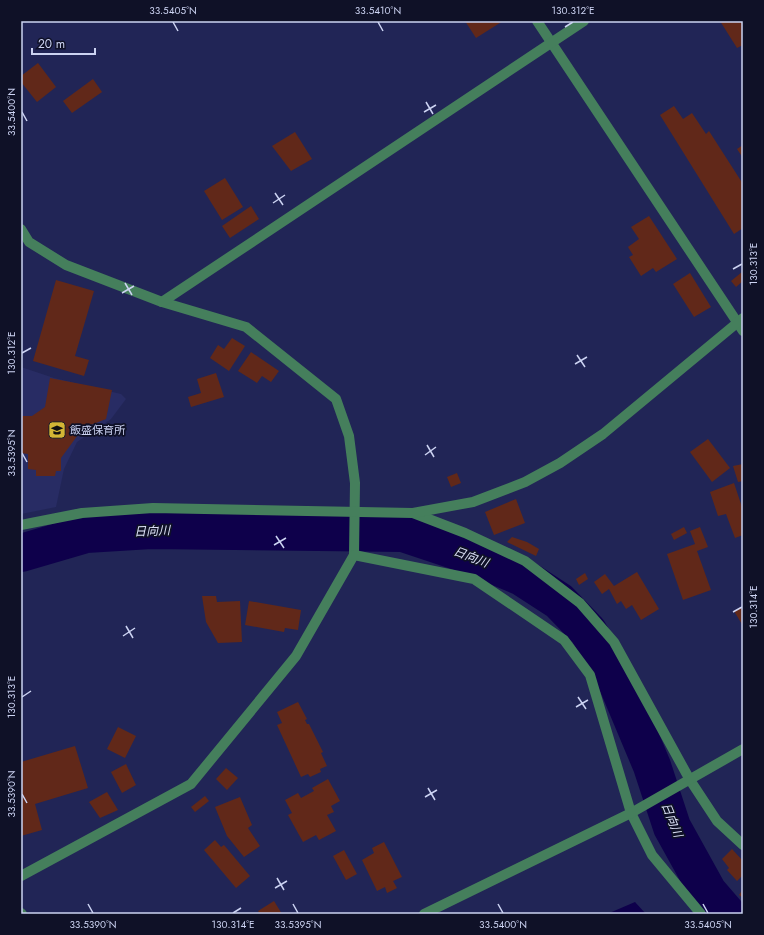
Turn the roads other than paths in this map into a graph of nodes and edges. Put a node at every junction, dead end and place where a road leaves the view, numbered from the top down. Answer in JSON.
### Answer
{"nodes":[{"id":1,"x":537,"y":21,"type":"edge"},
{"id":2,"x":584,"y":21,"type":"edge"},
{"id":3,"x":550,"y":42,"type":"junction"},
{"id":4,"x":21,"y":229,"type":"edge"},
{"id":5,"x":162,"y":302,"type":"junction"},
{"id":6,"x":741,"y":324,"type":"edge"},
{"id":7,"x":353,"y":512,"type":"junction"},
{"id":8,"x":414,"y":514,"type":"junction"},
{"id":9,"x":21,"y":525,"type":"edge"},
{"id":10,"x":354,"y":555,"type":"junction"},
{"id":11,"x":743,"y":749,"type":"edge"},
{"id":12,"x":690,"y":780,"type":"junction"},
{"id":13,"x":631,"y":813,"type":"junction"},
{"id":14,"x":743,"y":845,"type":"edge"},
{"id":15,"x":21,"y":876,"type":"edge"},
{"id":16,"x":424,"y":914,"type":"edge"},
{"id":17,"x":701,"y":914,"type":"edge"}],
"edges":[{"from":1,"to":3,"type":"street"},
{"from":2,"to":3,"type":"street"},
{"from":3,"to":5,"type":"street"},
{"from":3,"to":6,"type":"street"},
{"from":4,"to":5,"type":"street"},
{"from":5,"to":7,"type":"street"},
{"from":6,"to":8,"type":"street"},
{"from":7,"to":8,"type":"street"},
{"from":7,"to":9,"type":"street"},
{"from":7,"to":10,"type":"street"},
{"from":8,"to":12,"type":"street"},
{"from":10,"to":13,"type":"street"},
{"from":10,"to":15,"type":"street"},
{"from":11,"to":12,"type":"street"},
{"from":12,"to":13,"type":"street"},
{"from":12,"to":14,"type":"street"},
{"from":13,"to":16,"type":"street"},
{"from":13,"to":17,"type":"street"}]}
